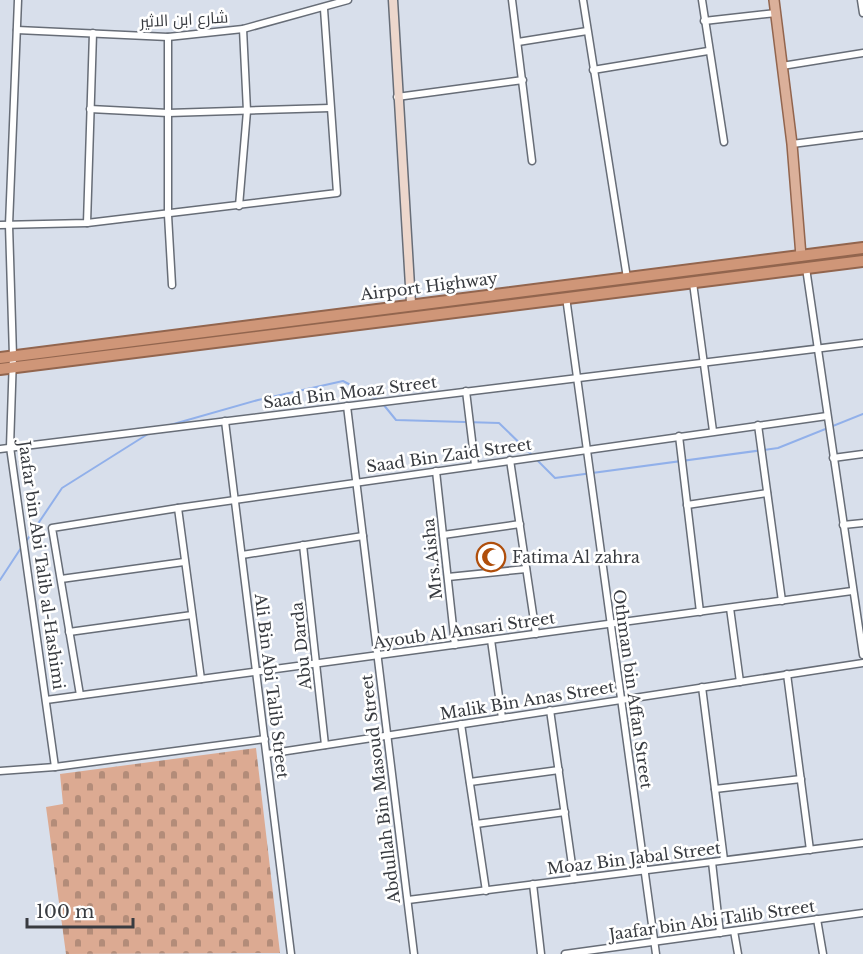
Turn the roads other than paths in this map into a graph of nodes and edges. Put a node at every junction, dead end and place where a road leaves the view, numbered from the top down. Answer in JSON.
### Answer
{"nodes":[{"id":1,"x":18,"y":0,"type":"edge"},
{"id":2,"x":348,"y":0,"type":"edge"},
{"id":3,"x":393,"y":0,"type":"edge"},
{"id":4,"x":512,"y":0,"type":"edge"},
{"id":5,"x":583,"y":0,"type":"edge"},
{"id":6,"x":702,"y":0,"type":"edge"},
{"id":7,"x":774,"y":0,"type":"edge"},
{"id":8,"x":861,"y":0,"type":"edge"},
{"id":9,"x":324,"y":9,"type":"junction"},
{"id":10,"x":776,"y":13,"type":"junction"},
{"id":11,"x":863,"y":13,"type":"edge"},
{"id":12,"x":704,"y":21,"type":"junction"},
{"id":13,"x":243,"y":29,"type":"junction"},
{"id":14,"x":17,"y":30,"type":"junction"},
{"id":15,"x":587,"y":31,"type":"junction"},
{"id":16,"x":93,"y":33,"type":"junction"},
{"id":17,"x":168,"y":37,"type":"junction"},
{"id":18,"x":518,"y":42,"type":"junction"},
{"id":19,"x":708,"y":51,"type":"junction"},
{"id":20,"x":863,"y":53,"type":"edge"},
{"id":21,"x":782,"y":66,"type":"junction"},
{"id":22,"x":593,"y":70,"type":"junction"},
{"id":23,"x":523,"y":80,"type":"junction"},
{"id":24,"x":397,"y":97,"type":"junction"},
{"id":25,"x":330,"y":108,"type":"junction"},
{"id":26,"x":90,"y":109,"type":"junction"},
{"id":27,"x":247,"y":111,"type":"junction"},
{"id":28,"x":168,"y":113,"type":"junction"},
{"id":29,"x":863,"y":135,"type":"edge"},
{"id":30,"x":724,"y":142,"type":"dead end"},
{"id":31,"x":792,"y":144,"type":"junction"},
{"id":32,"x":532,"y":161,"type":"dead end"},
{"id":33,"x":238,"y":206,"type":"junction"},
{"id":34,"x":168,"y":216,"type":"junction"},
{"id":35,"x":87,"y":223,"type":"junction"},
{"id":36,"x":0,"y":225,"type":"edge"},
{"id":37,"x":9,"y":225,"type":"junction"},
{"id":38,"x":863,"y":248,"type":"edge"},
{"id":39,"x":801,"y":256,"type":"junction"},
{"id":40,"x":863,"y":261,"type":"edge"},
{"id":41,"x":804,"y":269,"type":"junction"},
{"id":42,"x":627,"y":278,"type":"junction"},
{"id":43,"x":693,"y":283,"type":"junction"},
{"id":44,"x":172,"y":285,"type":"dead end"},
{"id":45,"x":564,"y":285,"type":"junction"},
{"id":46,"x":566,"y":299,"type":"junction"},
{"id":47,"x":411,"y":303,"type":"junction"},
{"id":48,"x":863,"y":343,"type":"edge"},
{"id":49,"x":816,"y":349,"type":"junction"},
{"id":50,"x":0,"y":358,"type":"edge"},
{"id":51,"x":13,"y":361,"type":"junction"},
{"id":52,"x":703,"y":361,"type":"junction"},
{"id":53,"x":0,"y":369,"type":"edge"},
{"id":54,"x":577,"y":377,"type":"junction"},
{"id":55,"x":466,"y":391,"type":"junction"},
{"id":56,"x":347,"y":406,"type":"junction"},
{"id":57,"x":827,"y":416,"type":"junction"},
{"id":58,"x":225,"y":421,"type":"junction"},
{"id":59,"x":758,"y":425,"type":"junction"},
{"id":60,"x":713,"y":431,"type":"junction"},
{"id":61,"x":679,"y":436,"type":"junction"},
{"id":62,"x":10,"y":447,"type":"junction"},
{"id":63,"x":0,"y":449,"type":"edge"},
{"id":64,"x":587,"y":449,"type":"junction"},
{"id":65,"x":863,"y":454,"type":"edge"},
{"id":66,"x":833,"y":458,"type":"junction"},
{"id":67,"x":510,"y":460,"type":"junction"},
{"id":68,"x":475,"y":465,"type":"junction"},
{"id":69,"x":436,"y":471,"type":"junction"},
{"id":70,"x":356,"y":482,"type":"junction"},
{"id":71,"x":767,"y":493,"type":"junction"},
{"id":72,"x":235,"y":499,"type":"junction"},
{"id":73,"x":687,"y":505,"type":"junction"},
{"id":74,"x":178,"y":508,"type":"junction"},
{"id":75,"x":863,"y":523,"type":"edge"},
{"id":76,"x":520,"y":524,"type":"junction"},
{"id":77,"x":843,"y":525,"type":"junction"},
{"id":78,"x":443,"y":535,"type":"junction"},
{"id":79,"x":363,"y":536,"type":"junction"},
{"id":80,"x":303,"y":545,"type":"junction"},
{"id":81,"x":242,"y":555,"type":"junction"},
{"id":82,"x":184,"y":562,"type":"junction"},
{"id":83,"x":526,"y":569,"type":"junction"},
{"id":84,"x":448,"y":578,"type":"junction"},
{"id":85,"x":61,"y":579,"type":"junction"},
{"id":86,"x":852,"y":591,"type":"junction"},
{"id":87,"x":782,"y":601,"type":"junction"},
{"id":88,"x":730,"y":608,"type":"junction"},
{"id":89,"x":700,"y":612,"type":"junction"},
{"id":90,"x":192,"y":615,"type":"junction"},
{"id":91,"x":611,"y":624,"type":"junction"},
{"id":92,"x":69,"y":632,"type":"junction"},
{"id":93,"x":536,"y":634,"type":"junction"},
{"id":94,"x":491,"y":640,"type":"junction"},
{"id":95,"x":455,"y":645,"type":"junction"},
{"id":96,"x":863,"y":655,"type":"edge"},
{"id":97,"x":378,"y":656,"type":"junction"},
{"id":98,"x":863,"y":663,"type":"edge"},
{"id":99,"x":316,"y":664,"type":"junction"},
{"id":100,"x":256,"y":672,"type":"junction"},
{"id":101,"x":787,"y":674,"type":"junction"},
{"id":102,"x":201,"y":679,"type":"junction"},
{"id":103,"x":740,"y":682,"type":"junction"},
{"id":104,"x":702,"y":687,"type":"junction"},
{"id":105,"x":80,"y":695,"type":"junction"},
{"id":106,"x":46,"y":700,"type":"junction"},
{"id":107,"x":621,"y":700,"type":"junction"},
{"id":108,"x":550,"y":711,"type":"junction"},
{"id":109,"x":502,"y":718,"type":"junction"},
{"id":110,"x":461,"y":724,"type":"junction"},
{"id":111,"x":387,"y":735,"type":"junction"},
{"id":112,"x":265,"y":739,"type":"junction"},
{"id":113,"x":325,"y":745,"type":"junction"},
{"id":114,"x":267,"y":754,"type":"junction"},
{"id":115,"x":55,"y":767,"type":"junction"},
{"id":116,"x":559,"y":770,"type":"junction"},
{"id":117,"x":0,"y":771,"type":"edge"},
{"id":118,"x":801,"y":779,"type":"junction"},
{"id":119,"x":470,"y":782,"type":"junction"},
{"id":120,"x":715,"y":789,"type":"junction"},
{"id":121,"x":564,"y":812,"type":"junction"},
{"id":122,"x":476,"y":825,"type":"junction"},
{"id":123,"x":863,"y":843,"type":"edge"},
{"id":124,"x":810,"y":850,"type":"junction"},
{"id":125,"x":724,"y":860,"type":"junction"},
{"id":126,"x":712,"y":862,"type":"junction"},
{"id":127,"x":644,"y":870,"type":"junction"},
{"id":128,"x":574,"y":879,"type":"junction"},
{"id":129,"x":534,"y":884,"type":"junction"},
{"id":130,"x":486,"y":891,"type":"junction"},
{"id":131,"x":408,"y":900,"type":"junction"},
{"id":132,"x":863,"y":913,"type":"edge"},
{"id":133,"x":817,"y":919,"type":"junction"},
{"id":134,"x":734,"y":931,"type":"junction"},
{"id":135,"x":720,"y":933,"type":"junction"},
{"id":136,"x":654,"y":942,"type":"junction"},
{"id":137,"x":583,"y":953,"type":"edge"},
{"id":138,"x":291,"y":954,"type":"edge"},
{"id":139,"x":414,"y":954,"type":"edge"},
{"id":140,"x":541,"y":954,"type":"edge"},
{"id":141,"x":565,"y":954,"type":"edge"},
{"id":142,"x":656,"y":954,"type":"edge"},
{"id":143,"x":738,"y":954,"type":"edge"},
{"id":144,"x":823,"y":954,"type":"edge"}],
"edges":[{"from":1,"to":14,"type":"street","name":"Jaafar bin Abi Talib al-Hashimi"},
{"from":2,"to":9,"type":"street","name":"شارع ابن الاثير"},
{"from":3,"to":24,"type":"main road"},
{"from":4,"to":18,"type":"street"},
{"from":5,"to":15,"type":"street"},
{"from":6,"to":12,"type":"street"},
{"from":7,"to":10,"type":"main road"},
{"from":8,"to":11,"type":"street"},
{"from":9,"to":13,"type":"street","name":"شارع ابن الاثير"},
{"from":9,"to":25,"type":"street"},
{"from":10,"to":12,"type":"street"},
{"from":10,"to":21,"type":"main road"},
{"from":12,"to":19,"type":"street"},
{"from":13,"to":17,"type":"street","name":"شارع ابن الاثير"},
{"from":13,"to":27,"type":"street"},
{"from":14,"to":16,"type":"street","name":"شارع ابن الاثير"},
{"from":14,"to":37,"type":"street","name":"Jaafar bin Abi Talib al-Hashimi"},
{"from":15,"to":18,"type":"street"},
{"from":15,"to":22,"type":"street"},
{"from":16,"to":17,"type":"street","name":"شارع ابن الاثير"},
{"from":16,"to":26,"type":"street"},
{"from":17,"to":28,"type":"street"},
{"from":18,"to":23,"type":"street"},
{"from":19,"to":22,"type":"street"},
{"from":19,"to":30,"type":"street"},
{"from":20,"to":21,"type":"street"},
{"from":21,"to":31,"type":"main road"},
{"from":22,"to":42,"type":"street"},
{"from":23,"to":24,"type":"street"},
{"from":23,"to":32,"type":"street"},
{"from":24,"to":47,"type":"main road"},
{"from":25,"to":27,"type":"street"},
{"from":25,"to":33,"type":"street"},
{"from":26,"to":28,"type":"street"},
{"from":26,"to":35,"type":"street"},
{"from":27,"to":28,"type":"street"},
{"from":27,"to":33,"type":"street"},
{"from":28,"to":34,"type":"street"},
{"from":29,"to":31,"type":"street"},
{"from":31,"to":39,"type":"main road"},
{"from":33,"to":34,"type":"street"},
{"from":34,"to":35,"type":"street"},
{"from":34,"to":44,"type":"street"},
{"from":35,"to":37,"type":"street"},
{"from":36,"to":37,"type":"street"},
{"from":37,"to":51,"type":"street","name":"Jaafar bin Abi Talib al-Hashimi"},
{"from":38,"to":39,"type":"highway","name":"Airport Highway"},
{"from":39,"to":41,"type":"highway"},
{"from":39,"to":41,"type":"highway"},
{"from":39,"to":42,"type":"highway","name":"Airport Highway"},
{"from":40,"to":41,"type":"highway","name":"Airport Highway"},
{"from":41,"to":43,"type":"highway","name":"Airport Highway"},
{"from":41,"to":49,"type":"street"},
{"from":42,"to":45,"type":"highway","name":"Airport Highway"},
{"from":43,"to":46,"type":"highway","name":"Airport Highway"},
{"from":43,"to":52,"type":"street"},
{"from":45,"to":46,"type":"street","name":"Othman bin Affan Street"},
{"from":45,"to":47,"type":"highway","name":"Airport Highway"},
{"from":46,"to":51,"type":"highway","name":"Airport Highway"},
{"from":46,"to":54,"type":"street","name":"Othman bin Affan Street"},
{"from":47,"to":51,"type":"highway","name":"Airport Highway"},
{"from":48,"to":49,"type":"street","name":"Saad Bin Moaz Street"},
{"from":49,"to":52,"type":"street","name":"Saad Bin Moaz Street"},
{"from":49,"to":57,"type":"street"},
{"from":50,"to":51,"type":"highway","name":"Airport Highway"},
{"from":51,"to":53,"type":"highway","name":"Airport Highway"},
{"from":51,"to":62,"type":"street","name":"Jaafar bin Abi Talib al-Hashimi"},
{"from":52,"to":54,"type":"street","name":"Saad Bin Moaz Street"},
{"from":52,"to":60,"type":"street"},
{"from":54,"to":55,"type":"street","name":"Saad Bin Moaz Street"},
{"from":54,"to":64,"type":"street","name":"Othman bin Affan Street"},
{"from":55,"to":56,"type":"street","name":"Saad Bin Moaz Street"},
{"from":55,"to":68,"type":"street"},
{"from":56,"to":58,"type":"street","name":"Saad Bin Moaz Street"},
{"from":56,"to":70,"type":"street","name":"Abdullah Bin Masoud Street"},
{"from":57,"to":59,"type":"street","name":"Saad Bin Zaid Street"},
{"from":57,"to":66,"type":"street"},
{"from":58,"to":62,"type":"street","name":"Saad Bin Moaz Street"},
{"from":58,"to":72,"type":"street","name":"Ali Bin Abi Talib Street"},
{"from":59,"to":60,"type":"street","name":"Saad Bin Zaid Street"},
{"from":59,"to":71,"type":"street"},
{"from":60,"to":61,"type":"street","name":"Saad Bin Zaid Street"},
{"from":61,"to":64,"type":"street","name":"Saad Bin Zaid Street"},
{"from":61,"to":73,"type":"street"},
{"from":62,"to":63,"type":"street","name":"Saad Bin Moaz Street"},
{"from":62,"to":106,"type":"street","name":"Jaafar bin Abi Talib al-Hashimi"},
{"from":64,"to":67,"type":"street","name":"Saad Bin Zaid Street"},
{"from":64,"to":91,"type":"street","name":"Othman bin Affan Street"},
{"from":65,"to":66,"type":"street"},
{"from":66,"to":77,"type":"street"},
{"from":67,"to":68,"type":"street","name":"Saad Bin Zaid Street"},
{"from":67,"to":76,"type":"street"},
{"from":68,"to":69,"type":"street","name":"Saad Bin Zaid Street"},
{"from":69,"to":70,"type":"street","name":"Saad Bin Zaid Street"},
{"from":69,"to":78,"type":"street","name":"Mrs.Aisha"},
{"from":70,"to":72,"type":"street","name":"Saad Bin Zaid Street"},
{"from":70,"to":79,"type":"street","name":"Abdullah Bin Masoud Street"},
{"from":71,"to":73,"type":"street"},
{"from":71,"to":87,"type":"street"},
{"from":72,"to":74,"type":"street","name":"Saad Bin Zaid Street"},
{"from":72,"to":81,"type":"street","name":"Ali Bin Abi Talib Street"},
{"from":73,"to":89,"type":"street"},
{"from":74,"to":82,"type":"street"},
{"from":74,"to":85,"type":"street","name":"Saad Bin Zaid Street"},
{"from":75,"to":77,"type":"street"},
{"from":76,"to":78,"type":"street"},
{"from":76,"to":83,"type":"street"},
{"from":77,"to":86,"type":"street"},
{"from":78,"to":84,"type":"street","name":"Mrs.Aisha"},
{"from":79,"to":80,"type":"street"},
{"from":79,"to":97,"type":"street","name":"Abdullah Bin Masoud Street"},
{"from":80,"to":81,"type":"street"},
{"from":80,"to":99,"type":"street","name":"Abu Darda"},
{"from":81,"to":100,"type":"street","name":"Ali Bin Abi Talib Street"},
{"from":82,"to":85,"type":"street"},
{"from":82,"to":90,"type":"street"},
{"from":83,"to":84,"type":"street"},
{"from":83,"to":93,"type":"street"},
{"from":84,"to":95,"type":"street","name":"Mrs.Aisha"},
{"from":85,"to":92,"type":"street"},
{"from":86,"to":87,"type":"street","name":"Ayoub Al Ansari Street"},
{"from":86,"to":96,"type":"street"},
{"from":87,"to":88,"type":"street","name":"Ayoub Al Ansari Street"},
{"from":88,"to":89,"type":"street","name":"Ayoub Al Ansari Street"},
{"from":88,"to":103,"type":"street"},
{"from":89,"to":91,"type":"street","name":"Ayoub Al Ansari Street"},
{"from":90,"to":92,"type":"street"},
{"from":90,"to":102,"type":"street"},
{"from":91,"to":93,"type":"street","name":"Ayoub Al Ansari Street"},
{"from":91,"to":107,"type":"street","name":"Othman bin Affan Street"},
{"from":92,"to":105,"type":"street"},
{"from":93,"to":94,"type":"street","name":"Ayoub Al Ansari Street"},
{"from":94,"to":95,"type":"street","name":"Ayoub Al Ansari Street"},
{"from":94,"to":109,"type":"street"},
{"from":95,"to":97,"type":"street","name":"Ayoub Al Ansari Street"},
{"from":97,"to":99,"type":"street","name":"Ayoub Al Ansari Street"},
{"from":97,"to":111,"type":"street","name":"Abdullah Bin Masoud Street"},
{"from":98,"to":101,"type":"street","name":"Malik Bin Anas Street"},
{"from":99,"to":100,"type":"street","name":"Ayoub Al Ansari Street"},
{"from":99,"to":113,"type":"street","name":"Abu Darda"},
{"from":100,"to":102,"type":"street","name":"Ayoub Al Ansari Street"},
{"from":100,"to":112,"type":"street","name":"Ali Bin Abi Talib Street"},
{"from":101,"to":103,"type":"street","name":"Malik Bin Anas Street"},
{"from":101,"to":118,"type":"street"},
{"from":102,"to":105,"type":"street","name":"Ayoub Al Ansari Street"},
{"from":103,"to":104,"type":"street","name":"Malik Bin Anas Street"},
{"from":104,"to":107,"type":"street","name":"Malik Bin Anas Street"},
{"from":104,"to":120,"type":"street"},
{"from":105,"to":106,"type":"street","name":"Ayoub Al Ansari Street"},
{"from":106,"to":115,"type":"street","name":"Jaafar bin Abi Talib al-Hashimi"},
{"from":107,"to":108,"type":"street","name":"Malik Bin Anas Street"},
{"from":107,"to":127,"type":"street","name":"Othman bin Affan Street"},
{"from":108,"to":109,"type":"street","name":"Malik Bin Anas Street"},
{"from":108,"to":116,"type":"street"},
{"from":109,"to":110,"type":"street","name":"Malik Bin Anas Street"},
{"from":110,"to":111,"type":"street","name":"Malik Bin Anas Street"},
{"from":110,"to":119,"type":"street"},
{"from":111,"to":113,"type":"street","name":"Malik Bin Anas Street"},
{"from":111,"to":131,"type":"street","name":"Abdullah Bin Masoud Street"},
{"from":112,"to":114,"type":"street","name":"Ali Bin Abi Talib Street"},
{"from":112,"to":115,"type":"street"},
{"from":113,"to":114,"type":"street","name":"Malik Bin Anas Street"},
{"from":114,"to":138,"type":"street","name":"Ali Bin Abi Talib Street"},
{"from":115,"to":117,"type":"street"},
{"from":116,"to":119,"type":"street"},
{"from":116,"to":121,"type":"street"},
{"from":118,"to":120,"type":"street"},
{"from":118,"to":124,"type":"street"},
{"from":119,"to":122,"type":"street"},
{"from":120,"to":125,"type":"street"},
{"from":121,"to":122,"type":"street"},
{"from":121,"to":128,"type":"street"},
{"from":122,"to":130,"type":"street"},
{"from":123,"to":124,"type":"street","name":"Moaz Bin Jabal Street"},
{"from":124,"to":125,"type":"street","name":"Moaz Bin Jabal Street"},
{"from":125,"to":126,"type":"street","name":"Moaz Bin Jabal Street"},
{"from":126,"to":127,"type":"street","name":"Moaz Bin Jabal Street"},
{"from":126,"to":135,"type":"street"},
{"from":127,"to":128,"type":"street","name":"Moaz Bin Jabal Street"},
{"from":127,"to":136,"type":"street","name":"Othman bin Affan Street"},
{"from":128,"to":129,"type":"street","name":"Moaz Bin Jabal Street"},
{"from":129,"to":130,"type":"street","name":"Moaz Bin Jabal Street"},
{"from":129,"to":140,"type":"street"},
{"from":130,"to":131,"type":"street","name":"Moaz Bin Jabal Street"},
{"from":131,"to":139,"type":"street","name":"Abdullah Bin Masoud Street"},
{"from":132,"to":133,"type":"street","name":"Jaafar bin Abi Talib Street"},
{"from":133,"to":134,"type":"street","name":"Jaafar bin Abi Talib Street"},
{"from":133,"to":144,"type":"street"},
{"from":134,"to":135,"type":"street","name":"Jaafar bin Abi Talib Street"},
{"from":134,"to":143,"type":"street"},
{"from":135,"to":136,"type":"street","name":"Jaafar bin Abi Talib Street"},
{"from":136,"to":137,"type":"street","name":"Jaafar bin Abi Talib Street"},
{"from":136,"to":142,"type":"street","name":"Othman bin Affan Street"},
{"from":137,"to":141,"type":"street","name":"Jaafar bin Abi Talib Street"}]}
